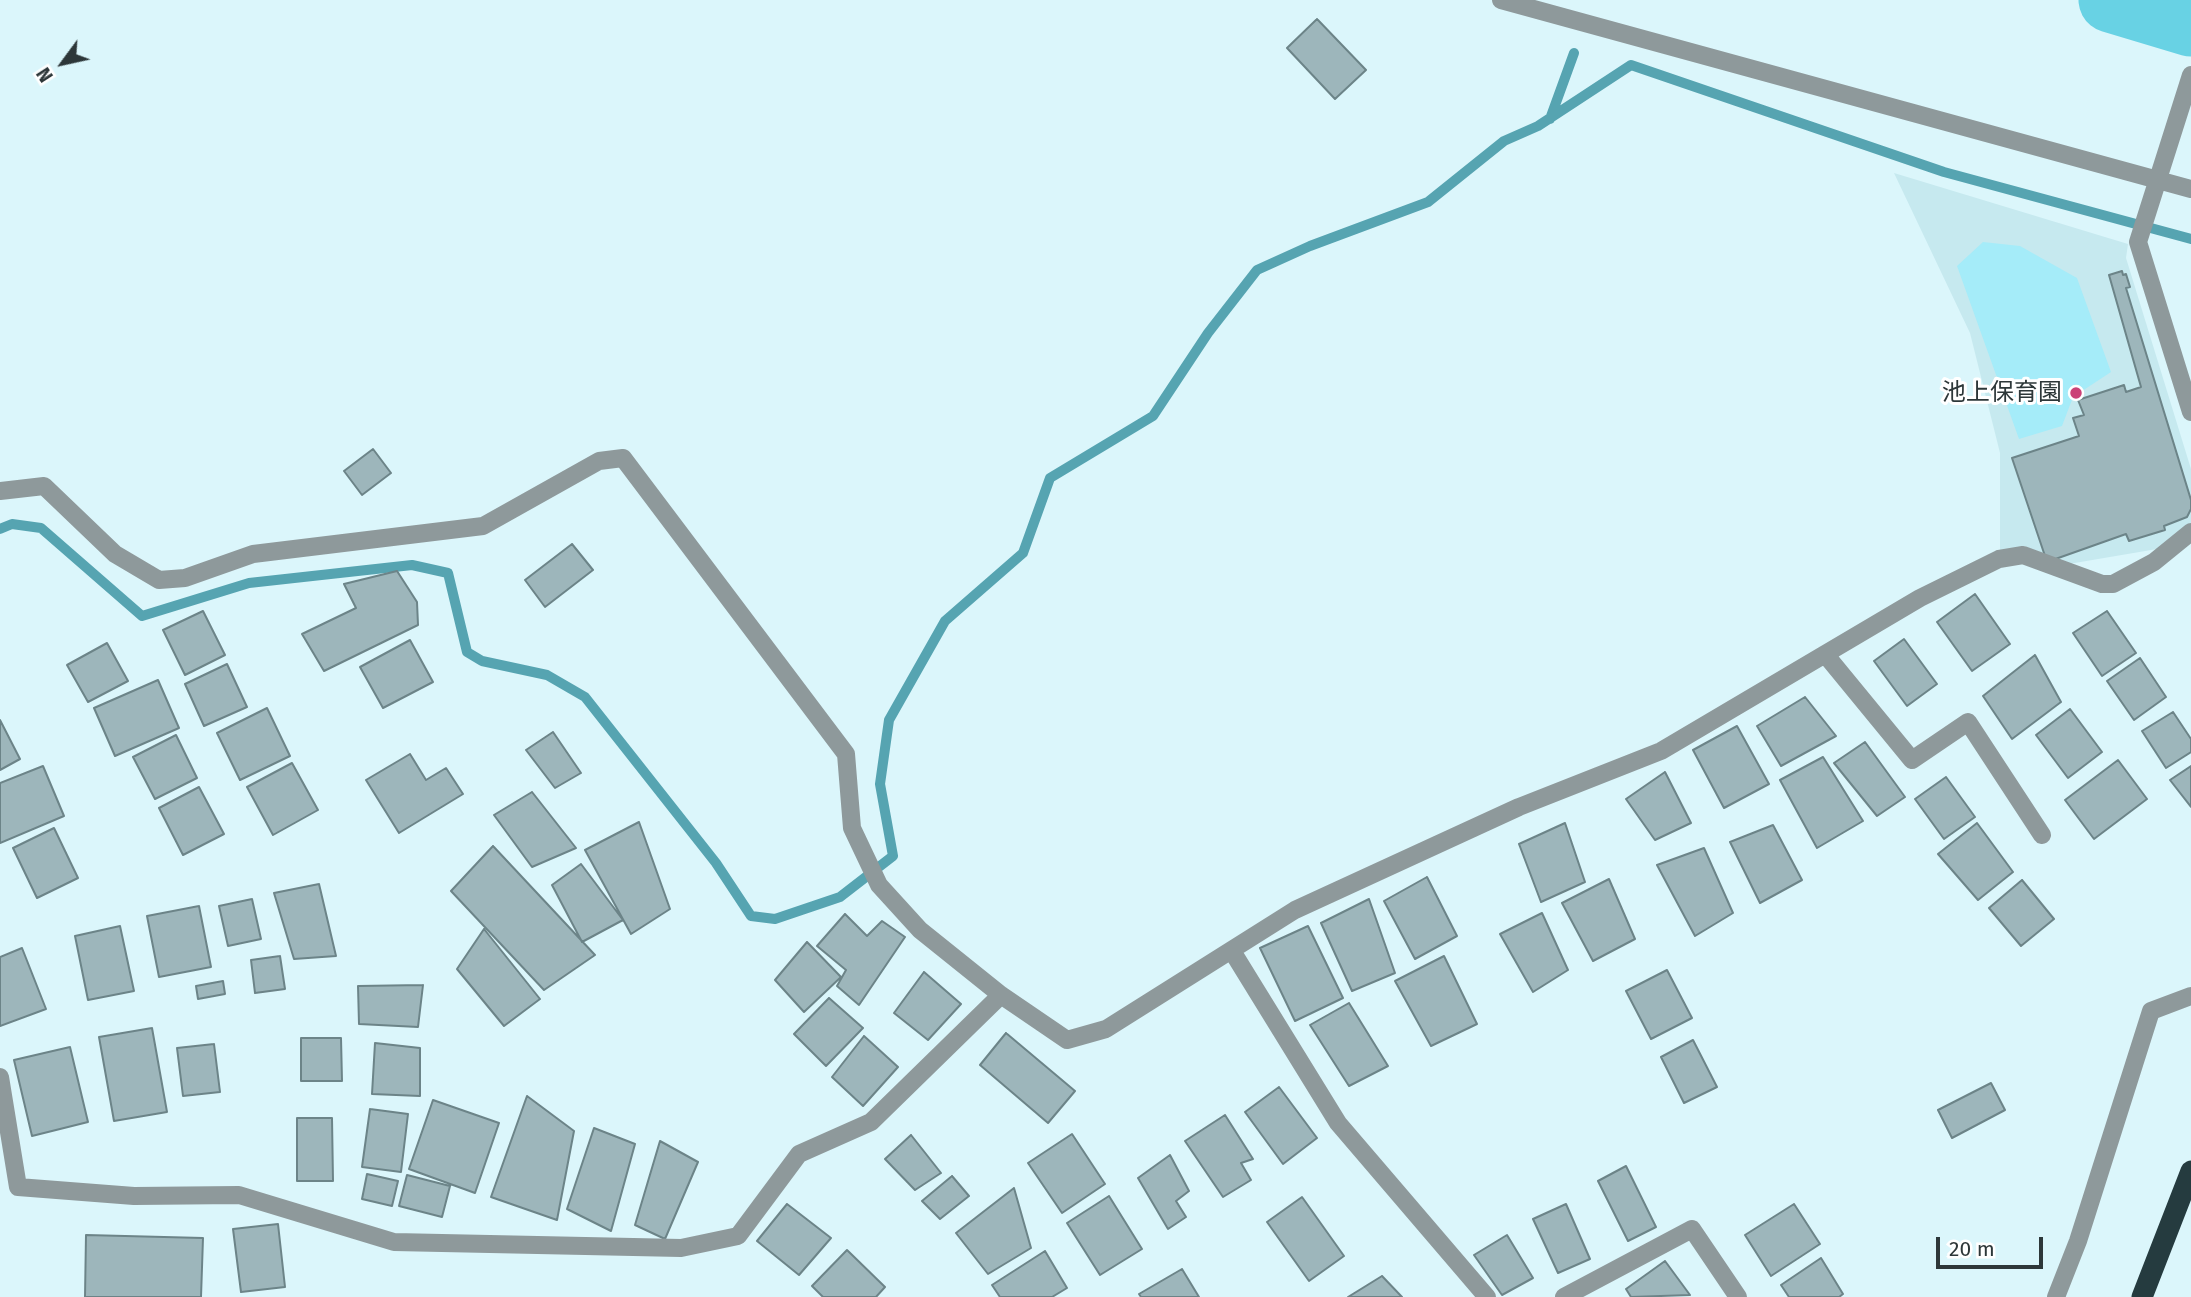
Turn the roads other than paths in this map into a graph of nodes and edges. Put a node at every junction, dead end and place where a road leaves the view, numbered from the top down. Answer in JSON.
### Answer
{"nodes":[{"id":1,"x":1501,"y":0,"type":"edge"},
{"id":2,"x":2191,"y":75,"type":"edge"},
{"id":3,"x":2160,"y":179,"type":"junction"},
{"id":4,"x":2191,"y":189,"type":"edge"},
{"id":5,"x":2191,"y":412,"type":"edge"},
{"id":6,"x":0,"y":491,"type":"edge"},
{"id":7,"x":2191,"y":532,"type":"edge"},
{"id":8,"x":1825,"y":654,"type":"junction"},
{"id":9,"x":2042,"y":835,"type":"dead end"},
{"id":10,"x":1232,"y":951,"type":"junction"},
{"id":11,"x":1001,"y":995,"type":"junction"},
{"id":12,"x":2191,"y":996,"type":"edge"},
{"id":13,"x":0,"y":1077,"type":"edge"},
{"id":14,"x":2191,"y":1171,"type":"edge"},
{"id":15,"x":1487,"y":1297,"type":"edge"},
{"id":16,"x":1564,"y":1297,"type":"edge"},
{"id":17,"x":1738,"y":1297,"type":"edge"},
{"id":18,"x":2056,"y":1297,"type":"edge"},
{"id":19,"x":2142,"y":1297,"type":"edge"}],
"edges":[{"from":1,"to":3,"type":"street"},
{"from":2,"to":3,"type":"street"},
{"from":3,"to":4,"type":"street"},
{"from":3,"to":5,"type":"street"},
{"from":6,"to":11,"type":"street"},
{"from":7,"to":8,"type":"street"},
{"from":8,"to":9,"type":"street"},
{"from":8,"to":10,"type":"street"},
{"from":10,"to":11,"type":"street"},
{"from":10,"to":15,"type":"street"},
{"from":11,"to":13,"type":"street"},
{"from":12,"to":18,"type":"street"},
{"from":14,"to":19,"type":"highway"},
{"from":16,"to":17,"type":"street"}]}
